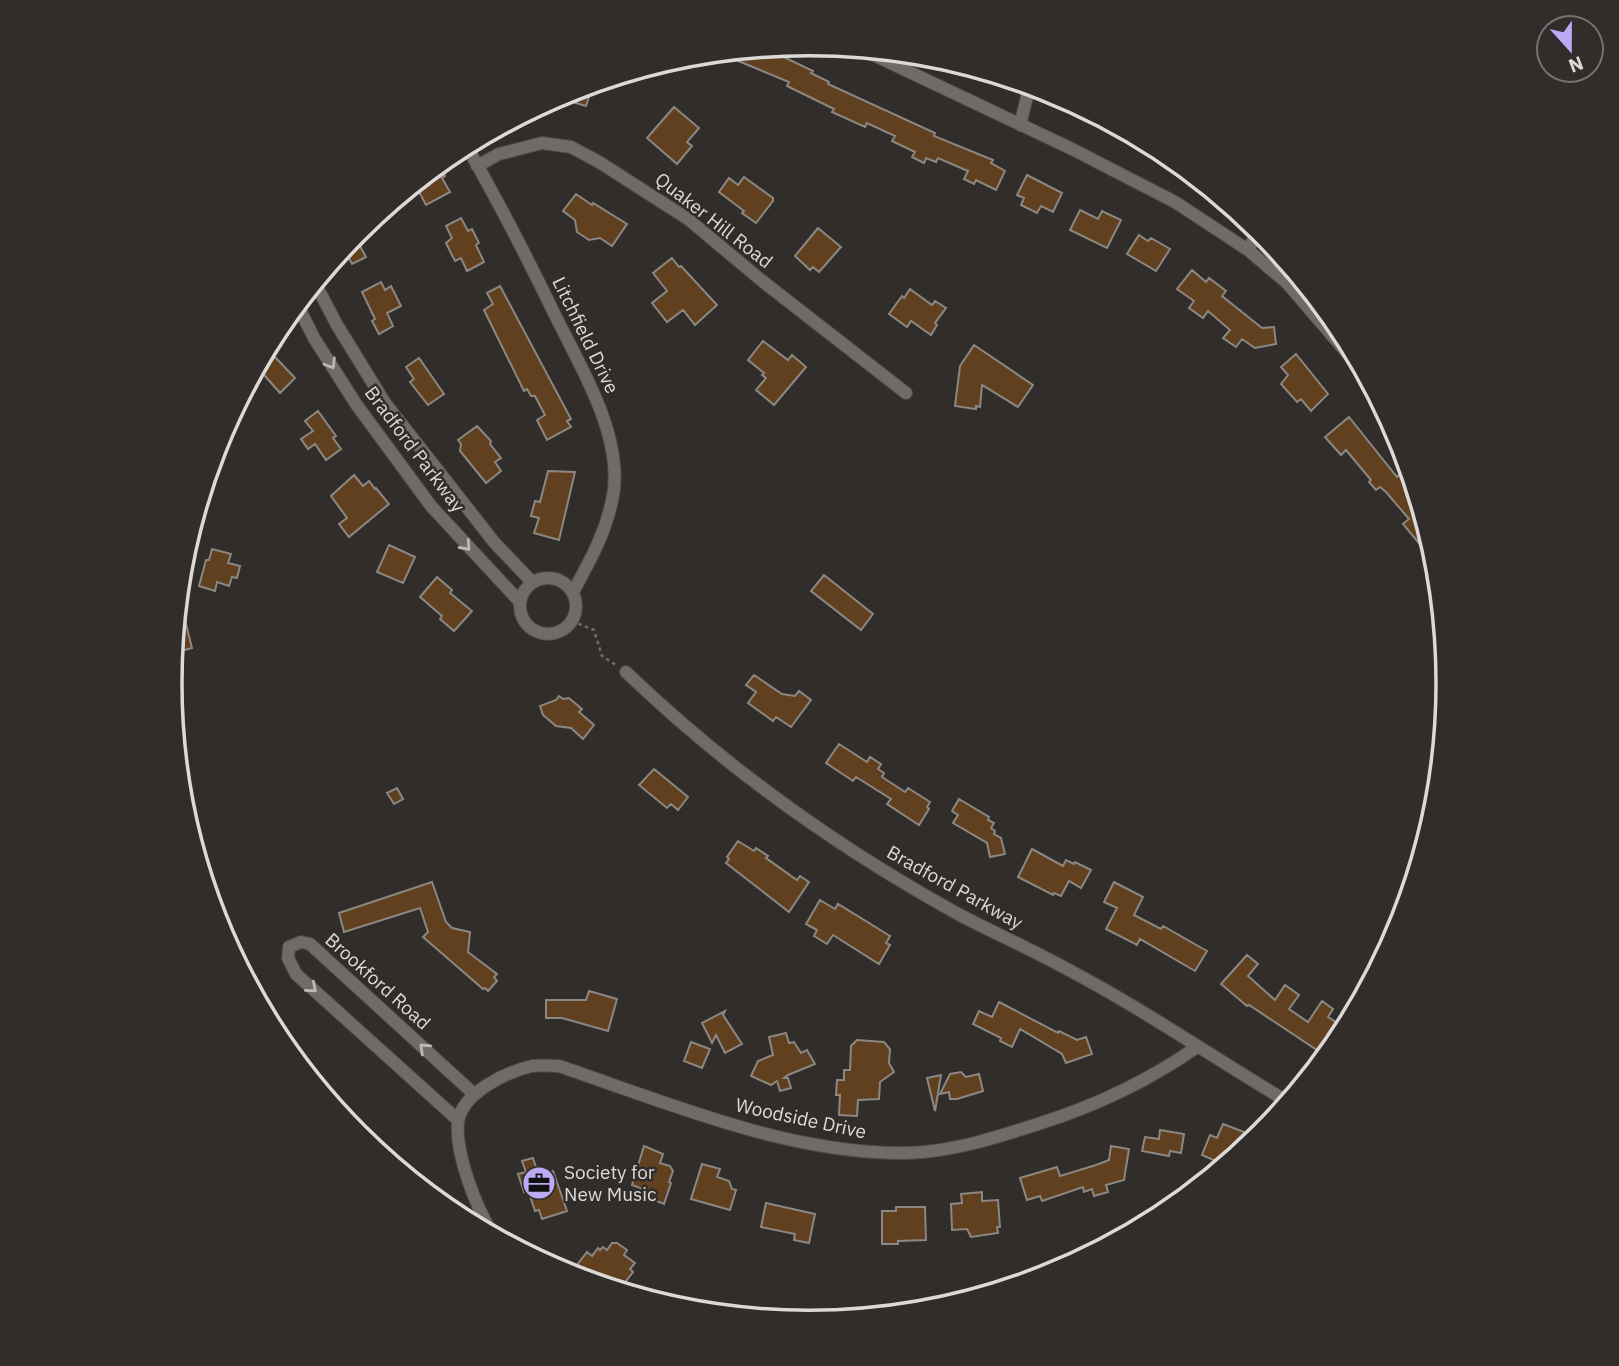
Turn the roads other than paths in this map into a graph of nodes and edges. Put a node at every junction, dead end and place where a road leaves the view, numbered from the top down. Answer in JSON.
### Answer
{"nodes":[{"id":1,"x":885,"y":60,"type":"edge"},
{"id":2,"x":1027,"y":95,"type":"edge"},
{"id":3,"x":1020,"y":124,"type":"junction"},
{"id":4,"x":471,"y":155,"type":"edge"},
{"id":5,"x":477,"y":166,"type":"junction"},
{"id":6,"x":1253,"y":240,"type":"edge"},
{"id":7,"x":1248,"y":250,"type":"junction"},
{"id":8,"x":320,"y":292,"type":"edge"},
{"id":9,"x":302,"y":315,"type":"edge"},
{"id":10,"x":1328,"y":330,"type":"edge"},
{"id":11,"x":906,"y":393,"type":"dead end"},
{"id":12,"x":532,"y":582,"type":"junction"},
{"id":13,"x":573,"y":592,"type":"junction"},
{"id":14,"x":520,"y":602,"type":"junction"},
{"id":15,"x":626,"y":671,"type":"road end"},
{"id":16,"x":1197,"y":1047,"type":"junction"},
{"id":17,"x":474,"y":1094,"type":"junction"},
{"id":18,"x":1280,"y":1097,"type":"edge"},
{"id":19,"x":458,"y":1120,"type":"junction"},
{"id":20,"x":487,"y":1220,"type":"edge"}],
"edges":[{"from":1,"to":3,"type":"street"},
{"from":2,"to":3,"type":"street"},
{"from":3,"to":7,"type":"street"},
{"from":4,"to":5,"type":"street","name":"Litchfield Drive"},
{"from":5,"to":11,"type":"street","name":"Quaker Hill Road"},
{"from":5,"to":13,"type":"street","name":"Litchfield Drive"},
{"from":6,"to":7,"type":"street"},
{"from":7,"to":10,"type":"street"},
{"from":8,"to":12,"type":"street","name":"Bradford Parkway"},
{"from":9,"to":14,"type":"street","name":"Bradford Parkway","one_way":true},
{"from":12,"to":13,"type":"street"},
{"from":12,"to":14,"type":"street"},
{"from":13,"to":14,"type":"street","name":"Bradford Parkway"},
{"from":15,"to":16,"type":"street","name":"Bradford Parkway"},
{"from":16,"to":17,"type":"street","name":"Woodside Drive"},
{"from":16,"to":18,"type":"street","name":"Bradford Parkway"},
{"from":17,"to":19,"type":"street"},
{"from":17,"to":19,"type":"street","name":"Brookford Road","one_way":true},
{"from":19,"to":20,"type":"street"}]}
